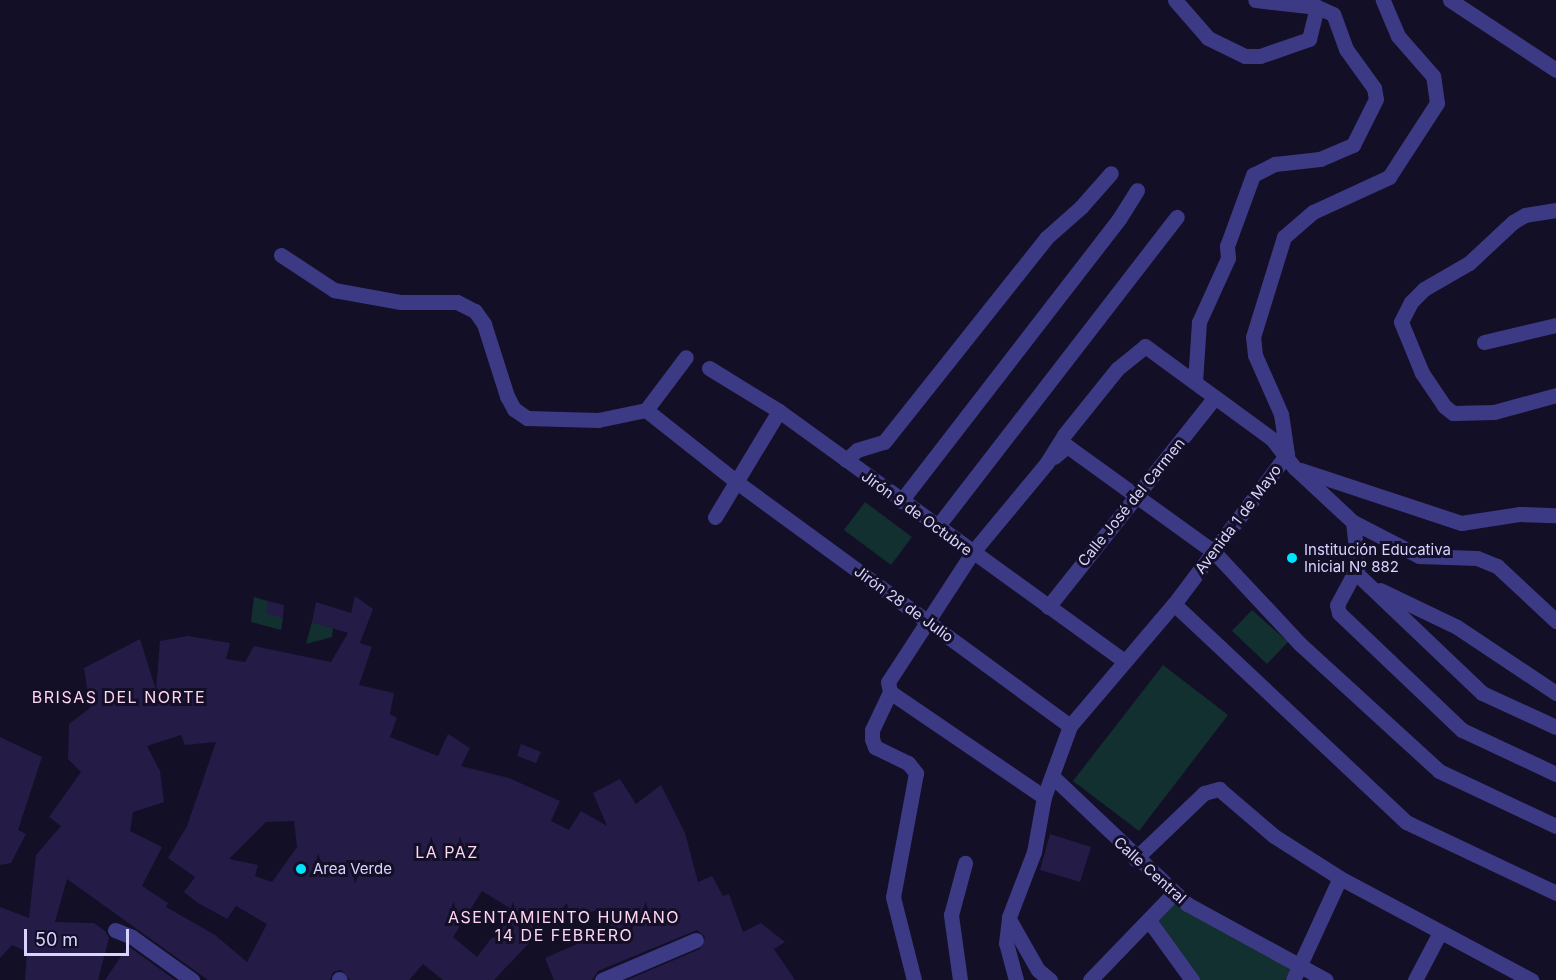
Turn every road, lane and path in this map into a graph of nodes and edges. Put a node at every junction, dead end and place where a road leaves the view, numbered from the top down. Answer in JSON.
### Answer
{"nodes":[{"id":1,"x":1174,"y":0,"type":"edge"},
{"id":2,"x":1255,"y":0,"type":"edge"},
{"id":3,"x":1383,"y":0,"type":"edge"},
{"id":4,"x":1450,"y":0,"type":"edge"},
{"id":5,"x":1317,"y":7,"type":"junction"},
{"id":6,"x":1556,"y":70,"type":"edge"},
{"id":7,"x":1111,"y":173,"type":"dead end"},
{"id":8,"x":1137,"y":190,"type":"dead end"},
{"id":9,"x":1556,"y":210,"type":"edge"},
{"id":10,"x":1177,"y":217,"type":"dead end"},
{"id":11,"x":281,"y":255,"type":"dead end"},
{"id":12,"x":1556,"y":325,"type":"edge"},
{"id":13,"x":1484,"y":342,"type":"dead end"},
{"id":14,"x":686,"y":357,"type":"dead end"},
{"id":15,"x":709,"y":368,"type":"dead end"},
{"id":16,"x":1195,"y":382,"type":"junction"},
{"id":17,"x":1556,"y":395,"type":"edge"},
{"id":18,"x":1215,"y":397,"type":"junction"},
{"id":19,"x":646,"y":410,"type":"junction"},
{"id":20,"x":779,"y":411,"type":"junction"},
{"id":21,"x":1287,"y":454,"type":"junction"},
{"id":22,"x":846,"y":460,"type":"junction"},
{"id":23,"x":1046,"y":464,"type":"junction"},
{"id":24,"x":1295,"y":468,"type":"junction"},
{"id":25,"x":738,"y":483,"type":"junction"},
{"id":26,"x":1137,"y":496,"type":"junction"},
{"id":27,"x":901,"y":501,"type":"junction"},
{"id":28,"x":1556,"y":515,"type":"edge"},
{"id":29,"x":715,"y":517,"type":"dead end"},
{"id":30,"x":1353,"y":522,"type":"junction"},
{"id":31,"x":937,"y":527,"type":"junction"},
{"id":32,"x":1214,"y":552,"type":"junction"},
{"id":33,"x":972,"y":553,"type":"junction"},
{"id":34,"x":1356,"y":573,"type":"junction"},
{"id":35,"x":1374,"y":588,"type":"junction"},
{"id":36,"x":1174,"y":604,"type":"junction"},
{"id":37,"x":1048,"y":607,"type":"junction"},
{"id":38,"x":1556,"y":621,"type":"edge"},
{"id":39,"x":927,"y":622,"type":"junction"},
{"id":40,"x":1124,"y":660,"type":"junction"},
{"id":41,"x":890,"y":692,"type":"junction"},
{"id":42,"x":1556,"y":693,"type":"edge"},
{"id":43,"x":1070,"y":726,"type":"junction"},
{"id":44,"x":1556,"y":727,"type":"edge"},
{"id":45,"x":1556,"y":774,"type":"edge"},
{"id":46,"x":1052,"y":776,"type":"junction"},
{"id":47,"x":1044,"y":798,"type":"junction"},
{"id":48,"x":1556,"y":826,"type":"edge"},
{"id":49,"x":1136,"y":859,"type":"junction"},
{"id":50,"x":965,"y":863,"type":"dead end"},
{"id":51,"x":1340,"y":878,"type":"junction"},
{"id":52,"x":1174,"y":893,"type":"junction"},
{"id":53,"x":1556,"y":893,"type":"edge"},
{"id":54,"x":1009,"y":917,"type":"junction"},
{"id":55,"x":1150,"y":922,"type":"junction"},
{"id":56,"x":115,"y":930,"type":"dead end"},
{"id":57,"x":1439,"y":934,"type":"junction"},
{"id":58,"x":696,"y":940,"type":"dead end"},
{"id":59,"x":1298,"y":973,"type":"edge"},
{"id":60,"x":192,"y":980,"type":"edge"},
{"id":61,"x":602,"y":980,"type":"edge"},
{"id":62,"x":914,"y":980,"type":"edge"},
{"id":63,"x":960,"y":980,"type":"edge"},
{"id":64,"x":1016,"y":980,"type":"edge"},
{"id":65,"x":1050,"y":980,"type":"edge"},
{"id":66,"x":1090,"y":980,"type":"edge"},
{"id":67,"x":1191,"y":980,"type":"edge"},
{"id":68,"x":1326,"y":980,"type":"edge"},
{"id":69,"x":1415,"y":980,"type":"edge"},
{"id":70,"x":1531,"y":980,"type":"edge"}],
"edges":[{"from":1,"to":5,"type":"street"},
{"from":2,"to":5,"type":"street"},
{"from":3,"to":21,"type":"street","name":"Avenida 1 de Mayo"},
{"from":4,"to":6,"type":"street"},
{"from":5,"to":16,"type":"street"},
{"from":7,"to":22,"type":"street"},
{"from":8,"to":27,"type":"street"},
{"from":9,"to":17,"type":"street"},
{"from":10,"to":31,"type":"street"},
{"from":11,"to":19,"type":"street"},
{"from":12,"to":13,"type":"street"},
{"from":14,"to":19,"type":"street"},
{"from":15,"to":20,"type":"street","name":"Jirón 9 de Octubre"},
{"from":16,"to":18,"type":"street"},
{"from":16,"to":23,"type":"street"},
{"from":18,"to":21,"type":"street"},
{"from":18,"to":26,"type":"street","name":"Calle José del Carmen"},
{"from":19,"to":25,"type":"street","name":"Jirón 28 de Julio"},
{"from":20,"to":22,"type":"street","name":"Jirón 9 de Octubre"},
{"from":20,"to":25,"type":"street"},
{"from":21,"to":24,"type":"street"},
{"from":21,"to":32,"type":"street","name":"Avenida 1 de Mayo"},
{"from":22,"to":27,"type":"street","name":"Jirón 9 de Octubre"},
{"from":23,"to":26,"type":"street"},
{"from":23,"to":33,"type":"street"},
{"from":24,"to":28,"type":"street"},
{"from":24,"to":30,"type":"street"},
{"from":25,"to":29,"type":"street"},
{"from":25,"to":39,"type":"street","name":"Jirón 28 de Julio"},
{"from":26,"to":32,"type":"street"},
{"from":26,"to":37,"type":"street","name":"Calle José del Carmen"},
{"from":27,"to":31,"type":"street","name":"Jirón 9 de Octubre"},
{"from":30,"to":34,"type":"street"},
{"from":30,"to":38,"type":"street"},
{"from":31,"to":33,"type":"street","name":"Jirón 9 de Octubre"},
{"from":32,"to":36,"type":"street","name":"Avenida 1 de Mayo"},
{"from":32,"to":48,"type":"street"},
{"from":33,"to":37,"type":"street","name":"Jirón 9 de Octubre"},
{"from":33,"to":39,"type":"street"},
{"from":34,"to":35,"type":"street"},
{"from":34,"to":45,"type":"street"},
{"from":35,"to":42,"type":"street"},
{"from":35,"to":44,"type":"street"},
{"from":36,"to":40,"type":"street","name":"Avenida 1 de Mayo"},
{"from":36,"to":53,"type":"street"},
{"from":37,"to":40,"type":"street","name":"Jirón 9 de Octubre"},
{"from":39,"to":41,"type":"street"},
{"from":39,"to":43,"type":"street","name":"Jirón 28 de Julio"},
{"from":40,"to":43,"type":"street","name":"Avenida 1 de Mayo"},
{"from":41,"to":47,"type":"street"},
{"from":41,"to":62,"type":"street"},
{"from":43,"to":46,"type":"street","name":"Avenida 1 de Mayo"},
{"from":46,"to":47,"type":"street","name":"Avenida 1 de Mayo"},
{"from":46,"to":49,"type":"street","name":"Calle Central"},
{"from":47,"to":54,"type":"street","name":"Avenida 1 de Mayo"},
{"from":49,"to":51,"type":"street"},
{"from":49,"to":52,"type":"street","name":"Calle Central"},
{"from":50,"to":63,"type":"street"},
{"from":51,"to":57,"type":"street"},
{"from":51,"to":59,"type":"street"},
{"from":52,"to":55,"type":"street"},
{"from":52,"to":59,"type":"street","name":"Calle Central"},
{"from":54,"to":64,"type":"street","name":"Avenida 1 de Mayo"},
{"from":54,"to":65,"type":"street"},
{"from":55,"to":66,"type":"street"},
{"from":55,"to":67,"type":"street"},
{"from":56,"to":60,"type":"street"},
{"from":57,"to":69,"type":"street"},
{"from":57,"to":70,"type":"street"},
{"from":58,"to":61,"type":"street"},
{"from":59,"to":68,"type":"street","name":"Calle Central"}]}
